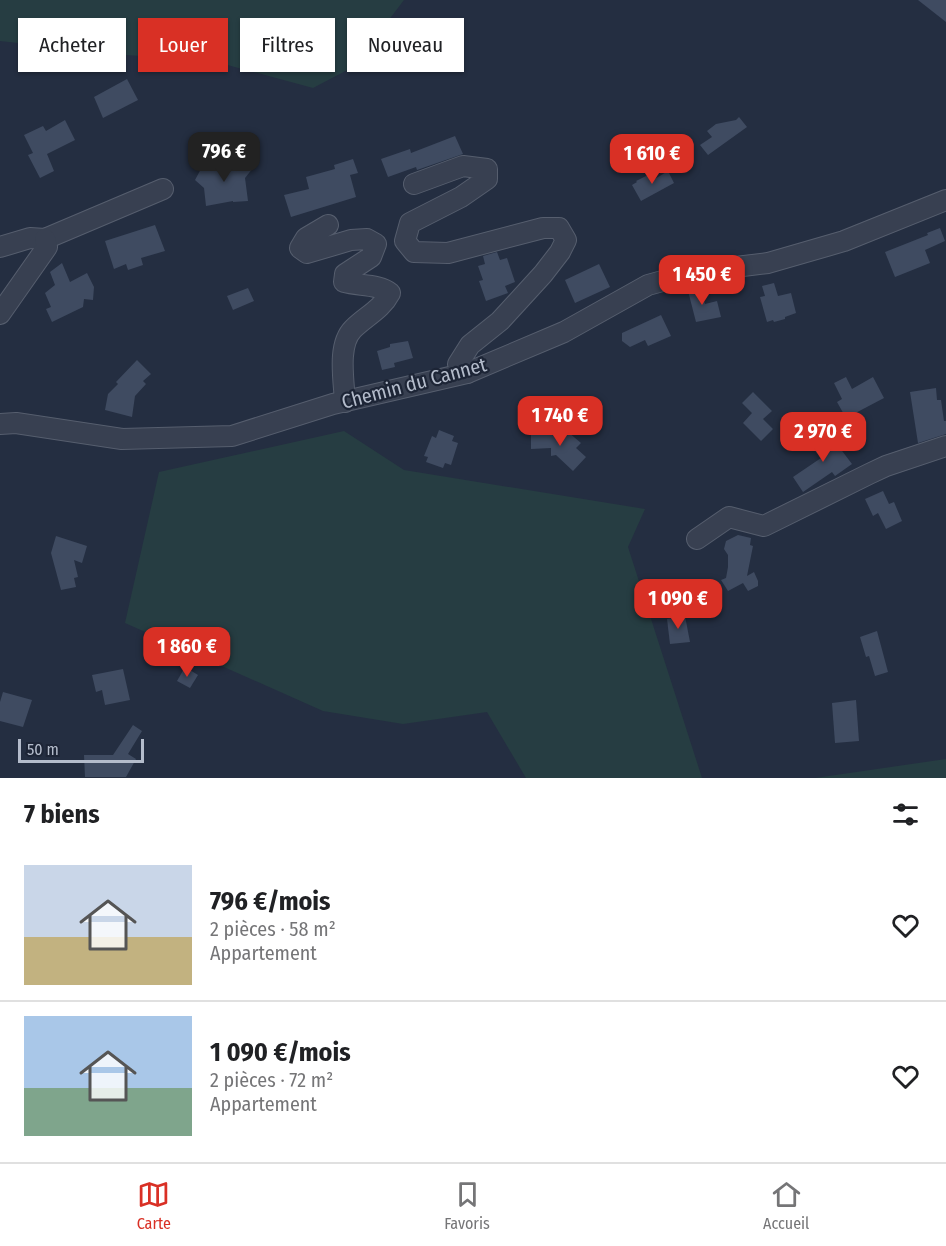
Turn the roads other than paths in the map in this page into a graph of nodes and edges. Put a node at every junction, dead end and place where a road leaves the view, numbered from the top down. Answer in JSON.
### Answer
{"nodes":[{"id":1,"x":414,"y":184,"type":"dead end"},
{"id":2,"x":163,"y":189,"type":"dead end"},
{"id":3,"x":946,"y":200,"type":"edge"},
{"id":4,"x":328,"y":225,"type":"dead end"},
{"id":5,"x":45,"y":239,"type":"junction"},
{"id":6,"x":0,"y":248,"type":"edge"},
{"id":7,"x":0,"y":314,"type":"edge"},
{"id":8,"x":467,"y":373,"type":"junction"},
{"id":9,"x":345,"y":402,"type":"junction"},
{"id":10,"x":0,"y":424,"type":"edge"},
{"id":11,"x":946,"y":446,"type":"edge"},
{"id":12,"x":698,"y":539,"type":"dead end"}],
"edges":[{"from":1,"to":8,"type":"street"},
{"from":2,"to":5,"type":"street"},
{"from":3,"to":8,"type":"street","name":"Chemin du Cannet"},
{"from":4,"to":9,"type":"street"},
{"from":5,"to":6,"type":"street"},
{"from":5,"to":7,"type":"street"},
{"from":8,"to":9,"type":"street","name":"Chemin du Cannet"},
{"from":9,"to":10,"type":"street","name":"Chemin du Cannet"},
{"from":11,"to":12,"type":"street"}]}
